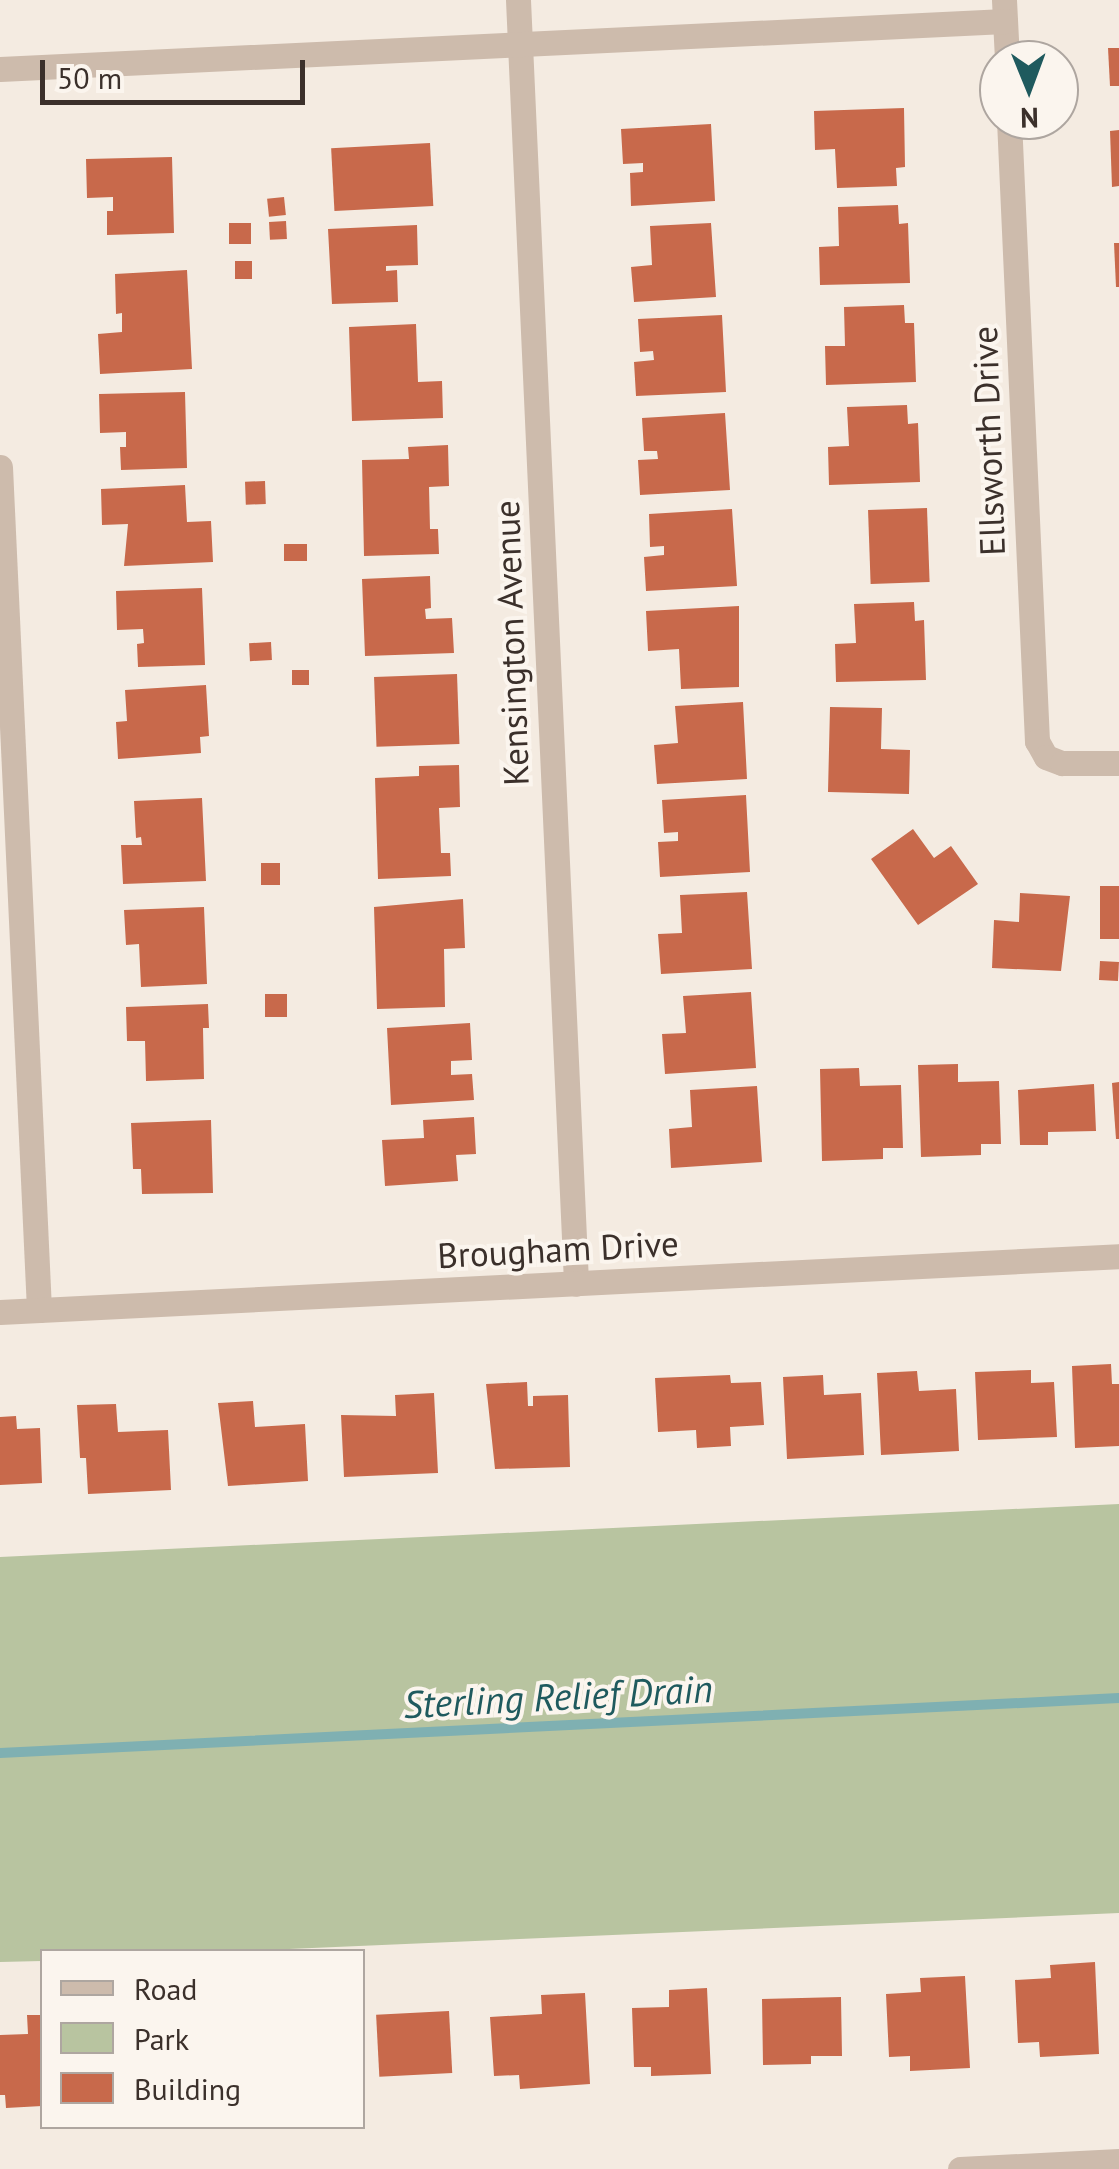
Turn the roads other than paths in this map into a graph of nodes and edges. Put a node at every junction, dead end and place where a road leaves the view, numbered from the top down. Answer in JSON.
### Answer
{"nodes":[{"id":1,"x":518,"y":0,"type":"edge"},
{"id":2,"x":1004,"y":10,"type":"edge"},
{"id":3,"x":1006,"y":40,"type":"edge"},
{"id":4,"x":520,"y":43,"type":"junction"},
{"id":5,"x":0,"y":69,"type":"edge"},
{"id":6,"x":1010,"y":140,"type":"edge"},
{"id":7,"x":0,"y":467,"type":"edge"},
{"id":8,"x":1119,"y":763,"type":"edge"},
{"id":9,"x":1119,"y":1256,"type":"edge"},
{"id":10,"x":576,"y":1284,"type":"junction"},
{"id":11,"x":39,"y":1310,"type":"junction"},
{"id":12,"x":0,"y":1312,"type":"edge"},
{"id":13,"x":1119,"y":2161,"type":"edge"},
{"id":14,"x":960,"y":2169,"type":"edge"}],
"edges":[{"from":1,"to":4,"type":"street","name":"Kensington Avenue"},
{"from":2,"to":3,"type":"street"},
{"from":2,"to":4,"type":"street"},
{"from":4,"to":5,"type":"street"},
{"from":4,"to":10,"type":"street","name":"Kensington Avenue"},
{"from":6,"to":8,"type":"street","name":"Ellsworth Drive"},
{"from":7,"to":11,"type":"street"},
{"from":9,"to":10,"type":"street","name":"Brougham Drive"},
{"from":10,"to":11,"type":"street","name":"Brougham Drive"},
{"from":11,"to":12,"type":"street","name":"Brougham Drive"},
{"from":13,"to":14,"type":"street"}]}
